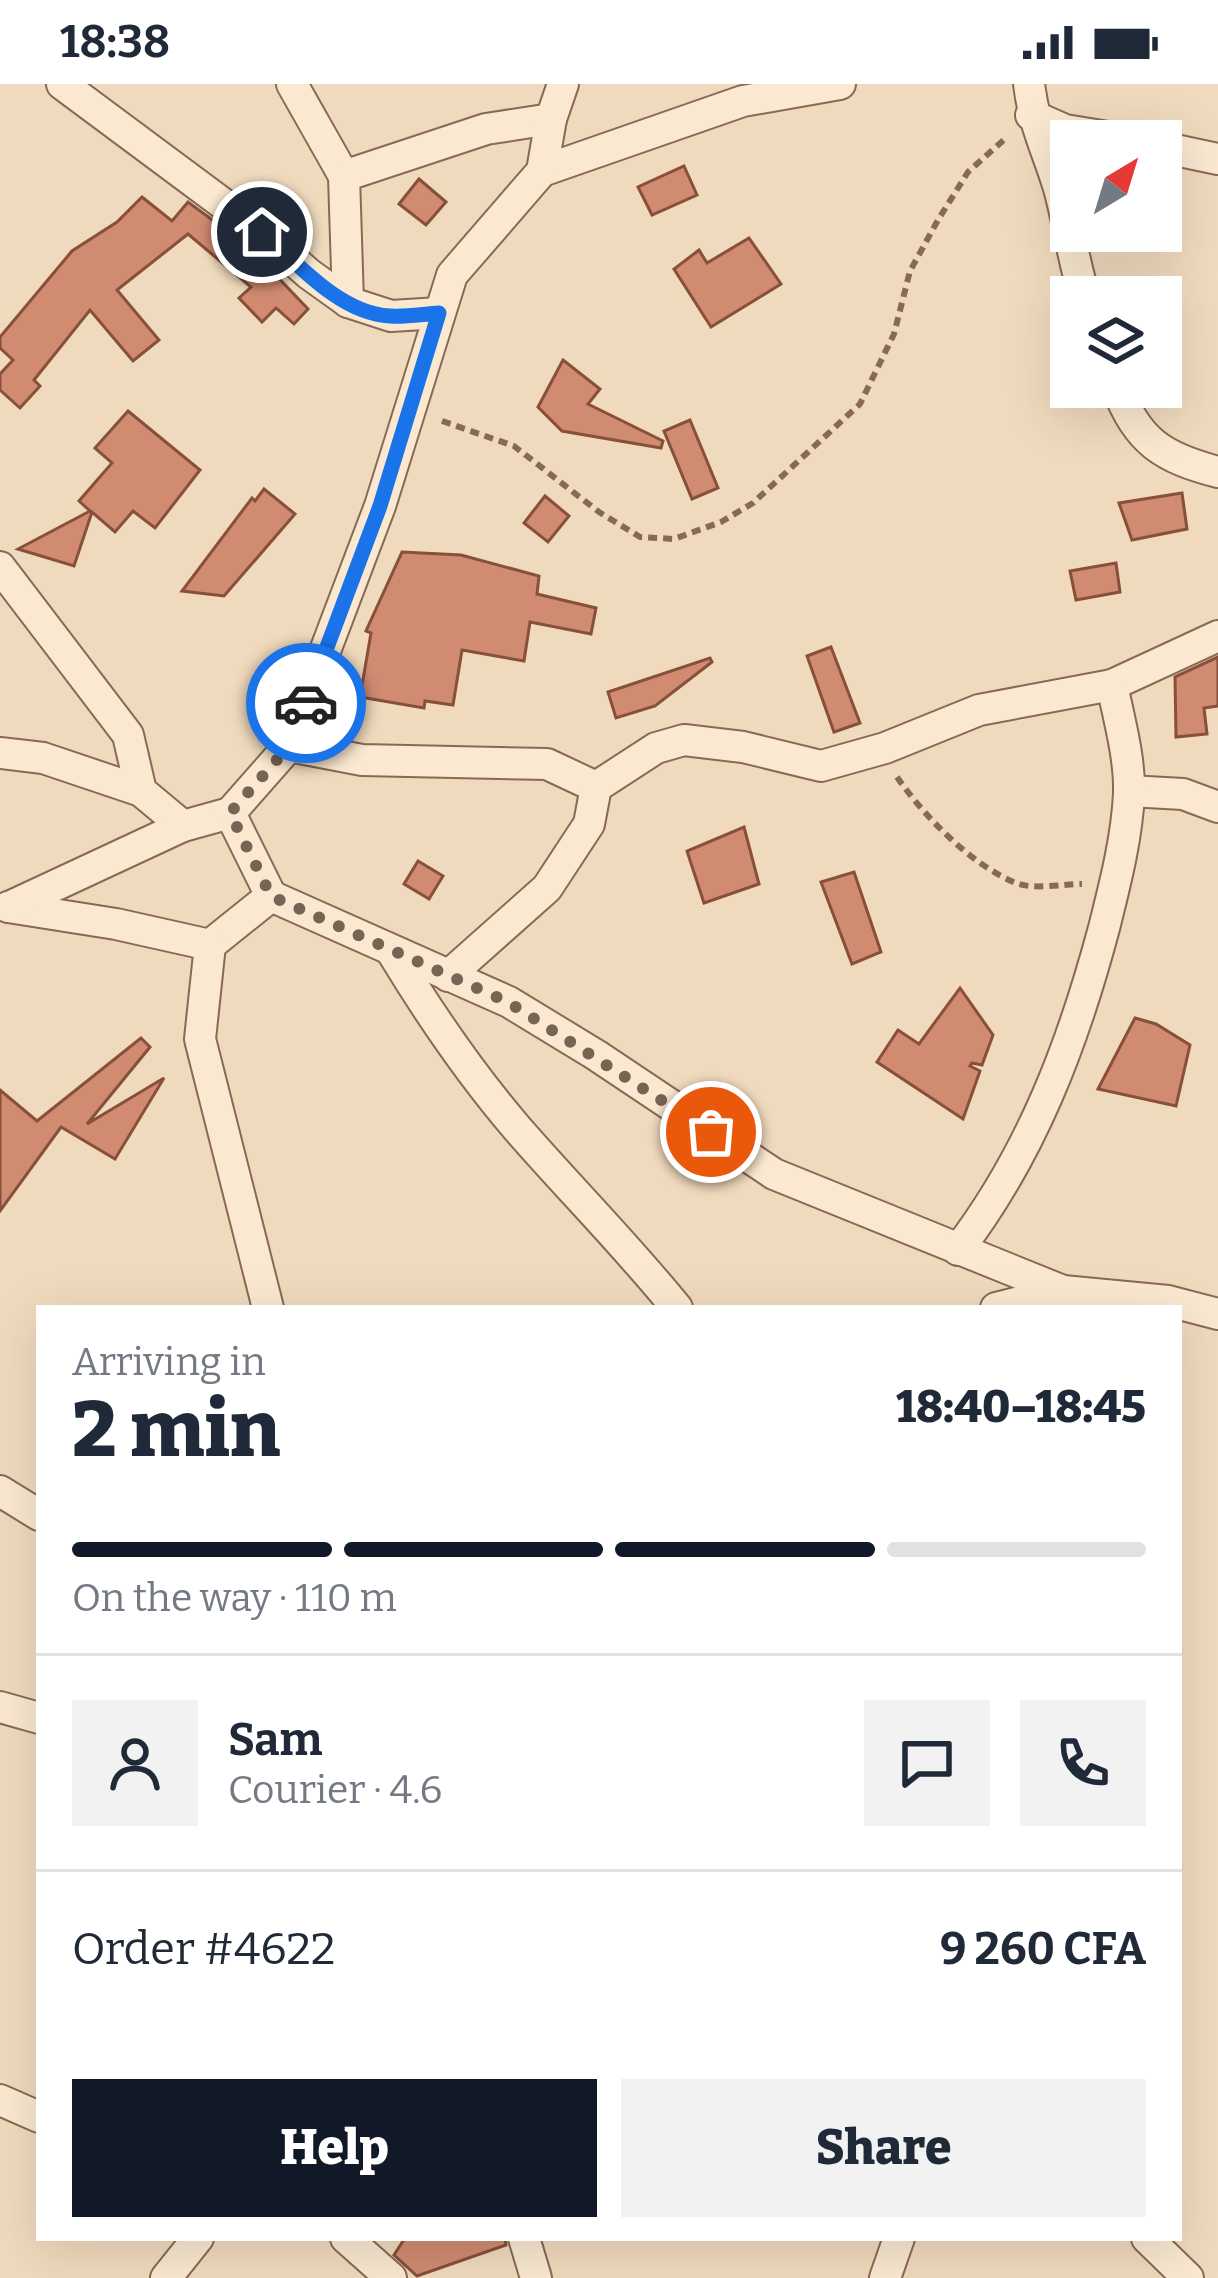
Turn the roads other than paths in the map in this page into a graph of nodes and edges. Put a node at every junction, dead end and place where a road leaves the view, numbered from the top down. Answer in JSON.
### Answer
{"nodes":[{"id":1,"x":62,"y":84,"type":"edge"},
{"id":2,"x":292,"y":84,"type":"edge"},
{"id":3,"x":563,"y":84,"type":"edge"},
{"id":4,"x":840,"y":84,"type":"edge"},
{"id":5,"x":1030,"y":100,"type":"edge"},
{"id":6,"x":551,"y":119,"type":"junction"},
{"id":7,"x":1053,"y":120,"type":"edge"},
{"id":8,"x":1182,"y":151,"type":"edge"},
{"id":9,"x":1218,"y":159,"type":"edge"},
{"id":10,"x":542,"y":171,"type":"junction"},
{"id":11,"x":344,"y":176,"type":"junction"},
{"id":12,"x":1078,"y":276,"type":"edge"},
{"id":13,"x":348,"y":302,"type":"junction"},
{"id":14,"x":439,"y":313,"type":"junction"},
{"id":15,"x":1125,"y":408,"type":"edge"},
{"id":16,"x":1218,"y":472,"type":"edge"},
{"id":17,"x":0,"y":567,"type":"edge"},
{"id":18,"x":1218,"y":637,"type":"edge"},
{"id":19,"x":1112,"y":685,"type":"junction"},
{"id":20,"x":289,"y":746,"type":"junction"},
{"id":21,"x":0,"y":753,"type":"edge"},
{"id":22,"x":596,"y":787,"type":"junction"},
{"id":23,"x":142,"y":791,"type":"junction"},
{"id":24,"x":1129,"y":791,"type":"junction"},
{"id":25,"x":1218,"y":807,"type":"edge"},
{"id":26,"x":230,"y":813,"type":"junction"},
{"id":27,"x":183,"y":826,"type":"junction"},
{"id":28,"x":271,"y":896,"type":"junction"},
{"id":29,"x":4,"y":908,"type":"edge"},
{"id":30,"x":210,"y":945,"type":"junction"},
{"id":31,"x":392,"y":952,"type":"junction"},
{"id":32,"x":448,"y":976,"type":"junction"},
{"id":33,"x":958,"y":1250,"type":"junction"},
{"id":34,"x":1063,"y":1291,"type":"junction"},
{"id":35,"x":267,"y":1305,"type":"edge"},
{"id":36,"x":675,"y":1305,"type":"edge"},
{"id":37,"x":1008,"y":1305,"type":"edge"},
{"id":38,"x":1218,"y":1314,"type":"edge"},
{"id":39,"x":0,"y":1491,"type":"edge"},
{"id":40,"x":36,"y":1513,"type":"edge"},
{"id":41,"x":0,"y":1707,"type":"edge"},
{"id":42,"x":36,"y":1717,"type":"edge"},
{"id":43,"x":196,"y":2241,"type":"edge"},
{"id":44,"x":349,"y":2241,"type":"edge"},
{"id":45,"x":525,"y":2241,"type":"edge"},
{"id":46,"x":898,"y":2241,"type":"edge"},
{"id":47,"x":1158,"y":2242,"type":"edge"},
{"id":48,"x":166,"y":2278,"type":"edge"},
{"id":49,"x":391,"y":2278,"type":"edge"},
{"id":50,"x":536,"y":2278,"type":"edge"},
{"id":51,"x":885,"y":2278,"type":"edge"},
{"id":52,"x":1188,"y":2278,"type":"edge"}],
"edges":[{"from":1,"to":13,"type":"street"},
{"from":2,"to":11,"type":"street"},
{"from":3,"to":6,"type":"street"},
{"from":4,"to":10,"type":"street"},
{"from":5,"to":7,"type":"street"},
{"from":5,"to":12,"type":"street"},
{"from":6,"to":10,"type":"street"},
{"from":6,"to":11,"type":"street"},
{"from":8,"to":9,"type":"street"},
{"from":10,"to":14,"type":"street"},
{"from":11,"to":13,"type":"street"},
{"from":13,"to":14,"type":"street"},
{"from":14,"to":20,"type":"street"},
{"from":15,"to":16,"type":"street"},
{"from":17,"to":23,"type":"street"},
{"from":18,"to":19,"type":"street"},
{"from":19,"to":22,"type":"street"},
{"from":19,"to":24,"type":"street"},
{"from":20,"to":22,"type":"street"},
{"from":20,"to":26,"type":"street"},
{"from":21,"to":23,"type":"street"},
{"from":22,"to":32,"type":"street"},
{"from":23,"to":27,"type":"street"},
{"from":24,"to":25,"type":"street"},
{"from":24,"to":33,"type":"street"},
{"from":26,"to":27,"type":"street"},
{"from":26,"to":28,"type":"street"},
{"from":27,"to":29,"type":"street"},
{"from":28,"to":30,"type":"street"},
{"from":28,"to":31,"type":"street"},
{"from":29,"to":30,"type":"street"},
{"from":30,"to":35,"type":"street"},
{"from":31,"to":32,"type":"street"},
{"from":31,"to":36,"type":"street"},
{"from":32,"to":33,"type":"street"},
{"from":33,"to":34,"type":"street"},
{"from":34,"to":37,"type":"street"},
{"from":34,"to":38,"type":"street"},
{"from":39,"to":40,"type":"street"},
{"from":41,"to":42,"type":"street"},
{"from":43,"to":48,"type":"street"},
{"from":44,"to":49,"type":"street"},
{"from":45,"to":50,"type":"street"},
{"from":46,"to":51,"type":"street"},
{"from":47,"to":52,"type":"street"}]}
